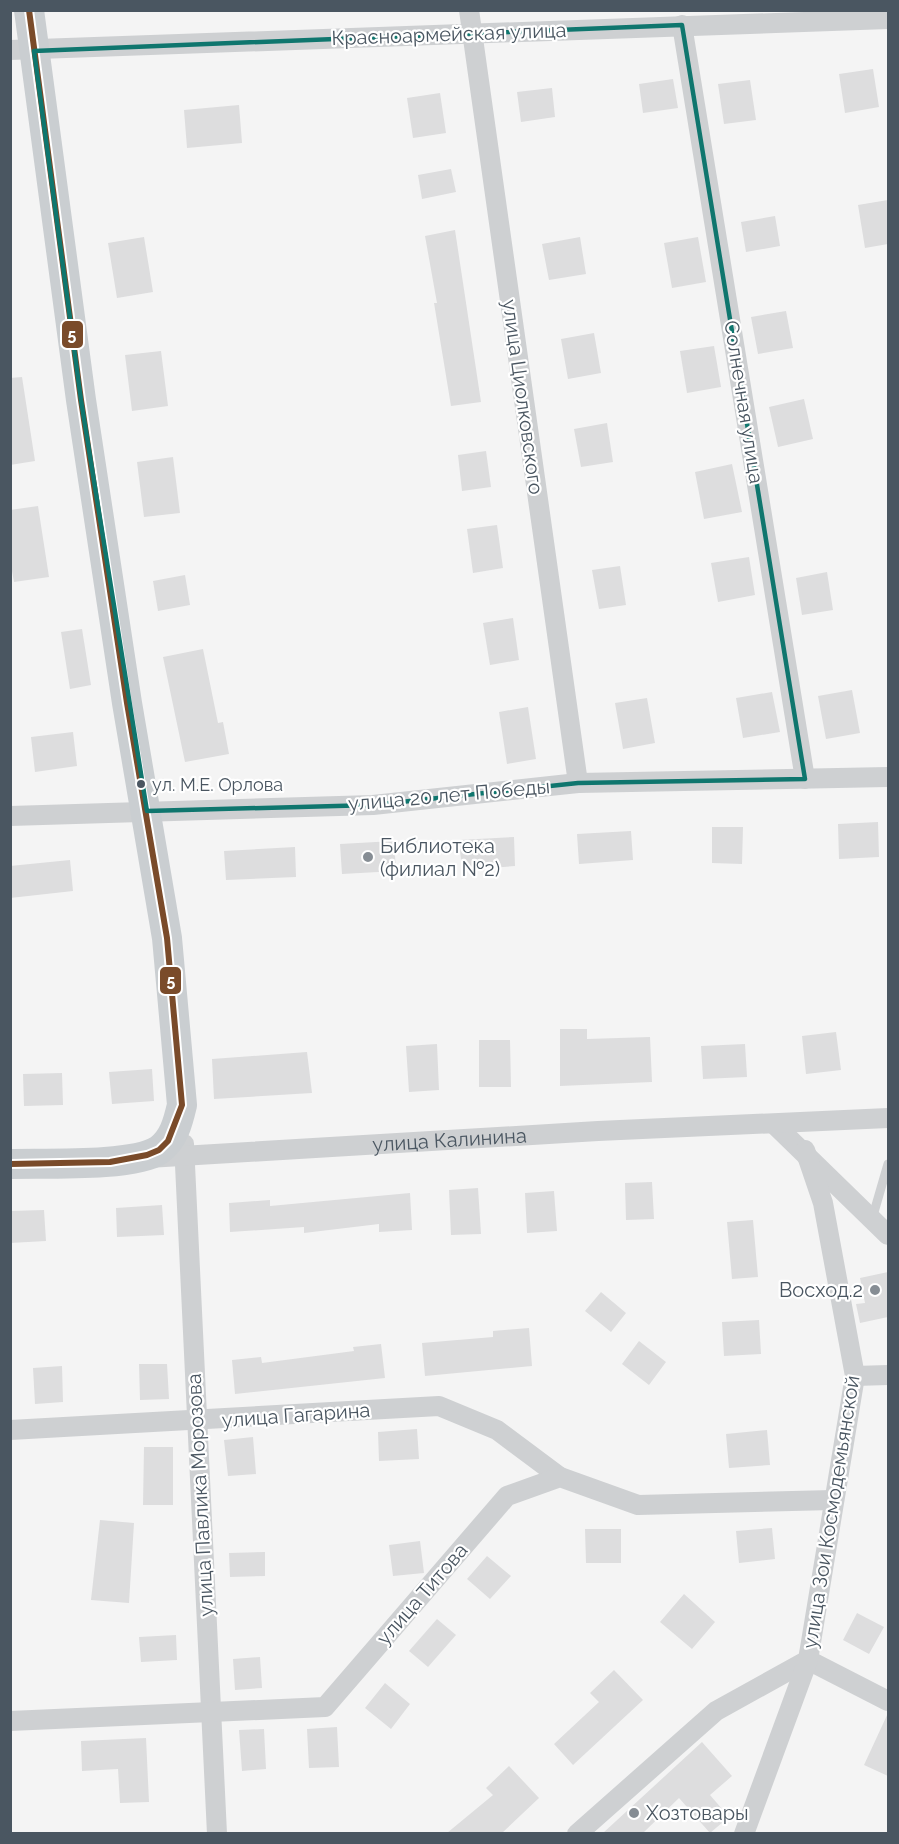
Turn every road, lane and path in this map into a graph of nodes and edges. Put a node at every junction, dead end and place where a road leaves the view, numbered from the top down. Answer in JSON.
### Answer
{"nodes":[{"id":1,"x":29,"y":10,"type":"edge"},
{"id":2,"x":469,"y":10,"type":"edge"},
{"id":3,"x":888,"y":19,"type":"edge"},
{"id":4,"x":682,"y":25,"type":"junction"},
{"id":5,"x":472,"y":33,"type":"junction"},
{"id":6,"x":22,"y":50,"type":"edge"},
{"id":7,"x":888,"y":777,"type":"edge"},
{"id":8,"x":805,"y":779,"type":"junction"},
{"id":9,"x":578,"y":783,"type":"junction"},
{"id":10,"x":147,"y":811,"type":"junction"},
{"id":11,"x":10,"y":816,"type":"edge"},
{"id":12,"x":182,"y":1105,"type":"junction"},
{"id":13,"x":888,"y":1118,"type":"edge"},
{"id":14,"x":774,"y":1124,"type":"junction"},
{"id":15,"x":804,"y":1150,"type":"junction"},
{"id":16,"x":185,"y":1157,"type":"junction"},
{"id":17,"x":137,"y":1159,"type":"junction"},
{"id":18,"x":10,"y":1164,"type":"edge"},
{"id":19,"x":888,"y":1164,"type":"edge"},
{"id":20,"x":872,"y":1219,"type":"junction"},
{"id":21,"x":888,"y":1235,"type":"edge"},
{"id":22,"x":888,"y":1375,"type":"edge"},
{"id":23,"x":855,"y":1376,"type":"junction"},
{"id":24,"x":196,"y":1421,"type":"junction"},
{"id":25,"x":10,"y":1430,"type":"edge"},
{"id":26,"x":560,"y":1478,"type":"junction"},
{"id":27,"x":833,"y":1500,"type":"junction"},
{"id":28,"x":808,"y":1660,"type":"junction"},
{"id":29,"x":888,"y":1701,"type":"edge"},
{"id":30,"x":210,"y":1714,"type":"junction"},
{"id":31,"x":10,"y":1721,"type":"edge"},
{"id":32,"x":217,"y":1833,"type":"edge"},
{"id":33,"x":577,"y":1833,"type":"edge"},
{"id":34,"x":744,"y":1833,"type":"edge"}],
"edges":[{"from":1,"to":6,"type":"main road"},
{"from":2,"to":5,"type":"street","name":"улица Циолковского"},
{"from":3,"to":4,"type":"street","name":"Красноармейская улица"},
{"from":4,"to":5,"type":"street","name":"Красноармейская улица"},
{"from":4,"to":8,"type":"street","name":"Солнечная улица"},
{"from":5,"to":6,"type":"street","name":"Красноармейская улица"},
{"from":5,"to":9,"type":"street","name":"улица Циолковского"},
{"from":6,"to":10,"type":"main road"},
{"from":7,"to":8,"type":"street","name":"улица 20 лет Победы"},
{"from":8,"to":9,"type":"street","name":"улица 20 лет Победы"},
{"from":9,"to":10,"type":"street","name":"улица 20 лет Победы"},
{"from":10,"to":11,"type":"street","name":"улица 20 лет Победы"},
{"from":10,"to":12,"type":"main road"},
{"from":12,"to":16,"type":"street","name":"улица Павлика Морозова"},
{"from":12,"to":17,"type":"main road"},
{"from":13,"to":14,"type":"street","name":"улица Калинина"},
{"from":14,"to":15,"type":"street"},
{"from":14,"to":16,"type":"street","name":"улица Калинина"},
{"from":15,"to":20,"type":"street"},
{"from":15,"to":23,"type":"street","name":"улица Зои Космодемьянской"},
{"from":16,"to":17,"type":"street","name":"улица Калинина"},
{"from":16,"to":24,"type":"street","name":"улица Павлика Морозова"},
{"from":17,"to":18,"type":"main road","name":"улица Калинина"},
{"from":19,"to":20,"type":"lane"},
{"from":20,"to":21,"type":"street"},
{"from":22,"to":23,"type":"street"},
{"from":23,"to":27,"type":"street","name":"улица Зои Космодемьянской"},
{"from":24,"to":25,"type":"street","name":"улица Гагарина"},
{"from":24,"to":26,"type":"street","name":"улица Гагарина"},
{"from":24,"to":30,"type":"street","name":"улица Павлика Морозова"},
{"from":26,"to":27,"type":"street"},
{"from":26,"to":30,"type":"street","name":"улица Титова"},
{"from":27,"to":28,"type":"street","name":"улица Зои Космодемьянской"},
{"from":28,"to":29,"type":"street"},
{"from":28,"to":33,"type":"street","name":"улица Зои Космодемьянской"},
{"from":28,"to":34,"type":"street"},
{"from":30,"to":31,"type":"street","name":"улица Титова"},
{"from":30,"to":32,"type":"street","name":"улица Павлика Морозова"}]}
